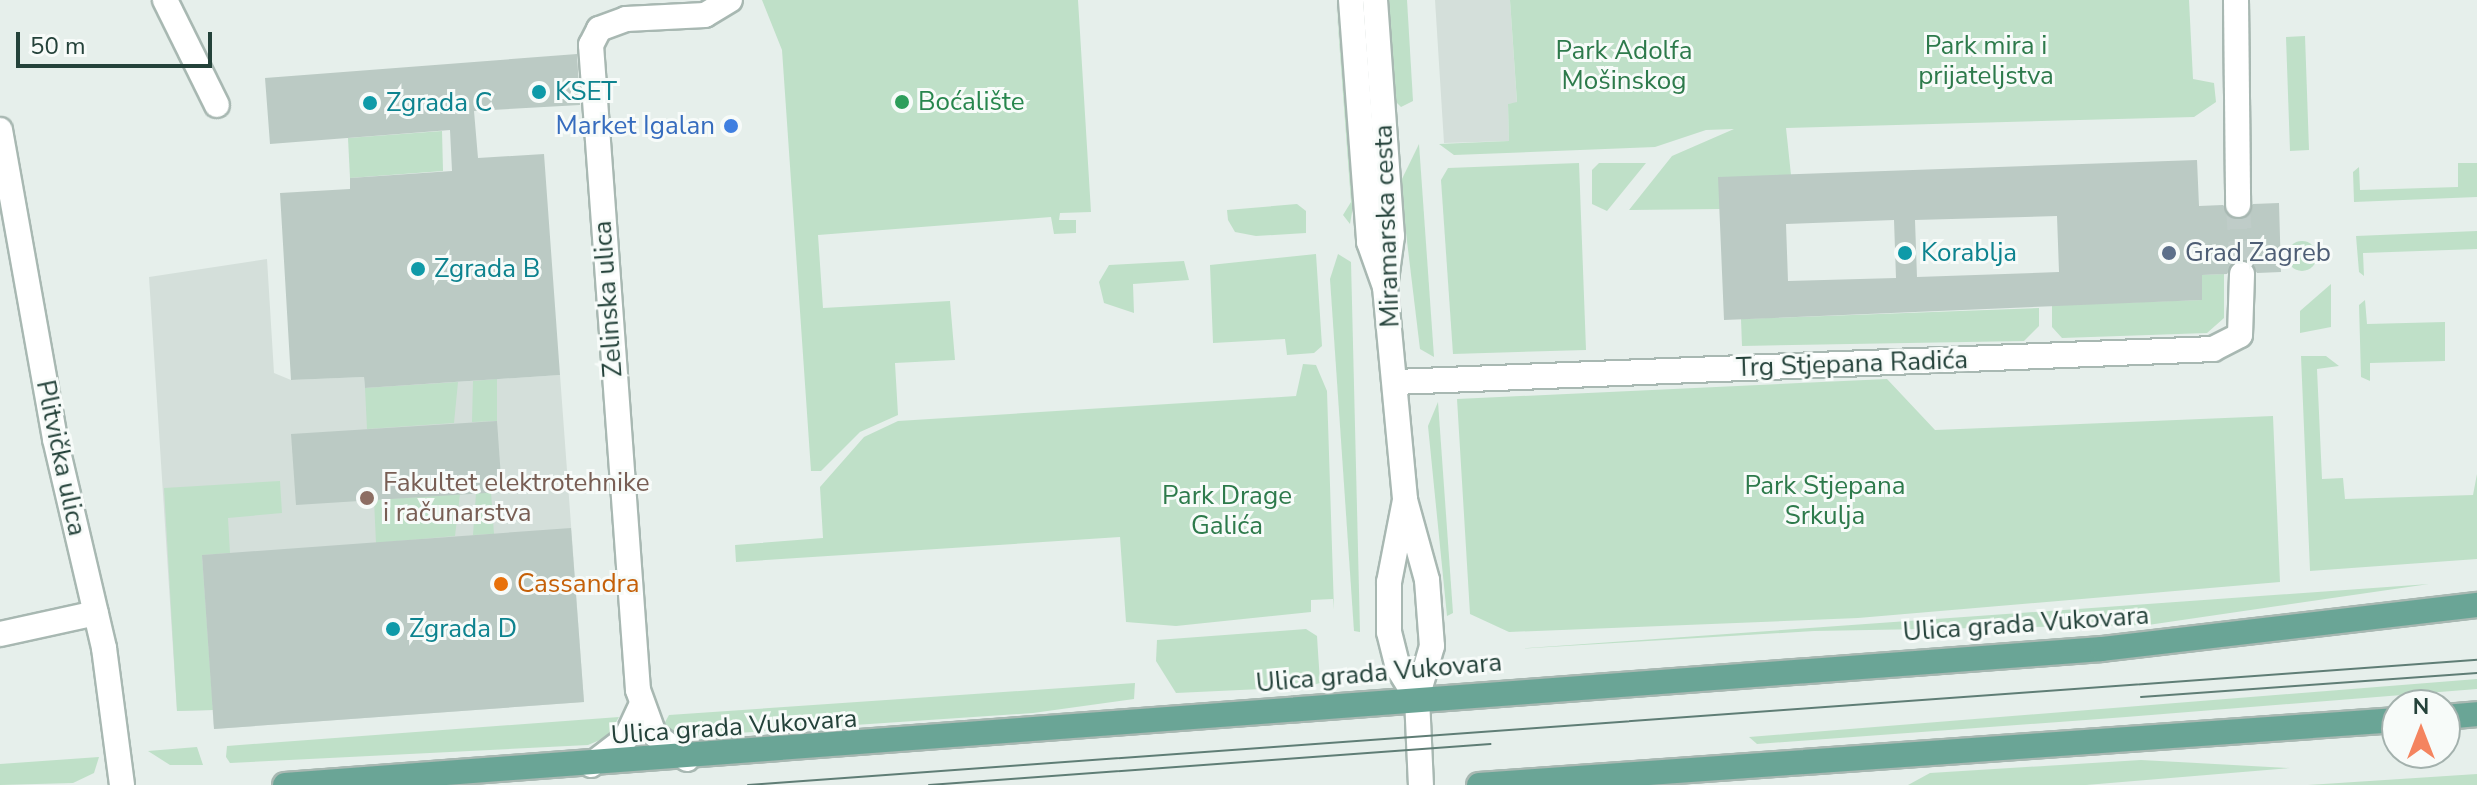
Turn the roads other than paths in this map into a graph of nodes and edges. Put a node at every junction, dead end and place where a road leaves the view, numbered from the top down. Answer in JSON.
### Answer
{"nodes":[{"id":1,"x":165,"y":0,"type":"edge"},
{"id":2,"x":730,"y":0,"type":"edge"},
{"id":3,"x":1351,"y":0,"type":"edge"},
{"id":4,"x":1375,"y":0,"type":"edge"},
{"id":5,"x":2236,"y":0,"type":"edge"},
{"id":6,"x":217,"y":105,"type":"dead end"},
{"id":7,"x":0,"y":130,"type":"edge"},
{"id":8,"x":2238,"y":205,"type":"tunnel mouth"},
{"id":9,"x":2242,"y":274,"type":"tunnel mouth"},
{"id":10,"x":1385,"y":287,"type":"junction"},
{"id":11,"x":1396,"y":382,"type":"junction"},
{"id":12,"x":1405,"y":500,"type":"junction"},
{"id":13,"x":2477,"y":605,"type":"edge"},
{"id":14,"x":96,"y":613,"type":"junction"},
{"id":15,"x":0,"y":634,"type":"edge"},
{"id":16,"x":1417,"y":698,"type":"junction"},
{"id":17,"x":641,"y":706,"type":"junction"},
{"id":18,"x":2381,"y":721,"type":"edge"},
{"id":19,"x":687,"y":759,"type":"junction"},
{"id":20,"x":591,"y":765,"type":"junction"},
{"id":21,"x":122,"y":785,"type":"edge"},
{"id":22,"x":285,"y":785,"type":"edge"},
{"id":23,"x":1421,"y":785,"type":"edge"},
{"id":24,"x":1479,"y":785,"type":"edge"}],
"edges":[{"from":1,"to":6,"type":"street"},
{"from":2,"to":17,"type":"street","name":"Zelinska ulica"},
{"from":3,"to":10,"type":"street"},
{"from":4,"to":10,"type":"street","name":"Miramarska cesta"},
{"from":5,"to":8,"type":"street"},
{"from":7,"to":14,"type":"street","name":"Plitvička ulica"},
{"from":9,"to":11,"type":"street","name":"Trg Stjepana Radića"},
{"from":10,"to":11,"type":"street","name":"Miramarska cesta"},
{"from":11,"to":12,"type":"street","name":"Miramarska cesta"},
{"from":12,"to":16,"type":"street","name":"Miramarska cesta"},
{"from":12,"to":16,"type":"street","name":"Miramarska cesta"},
{"from":13,"to":16,"type":"main road","name":"Ulica grada Vukovara"},
{"from":14,"to":15,"type":"street"},
{"from":14,"to":21,"type":"street","name":"Plitvička ulica"},
{"from":16,"to":19,"type":"main road","name":"Ulica grada Vukovara"},
{"from":16,"to":23,"type":"street","name":"Miramarska cesta"},
{"from":17,"to":19,"type":"street","name":"Zelinska ulica"},
{"from":17,"to":20,"type":"street"},
{"from":18,"to":24,"type":"main road"},
{"from":19,"to":20,"type":"main road","name":"Ulica grada Vukovara"},
{"from":20,"to":22,"type":"main road","name":"Ulica grada Vukovara"}]}
